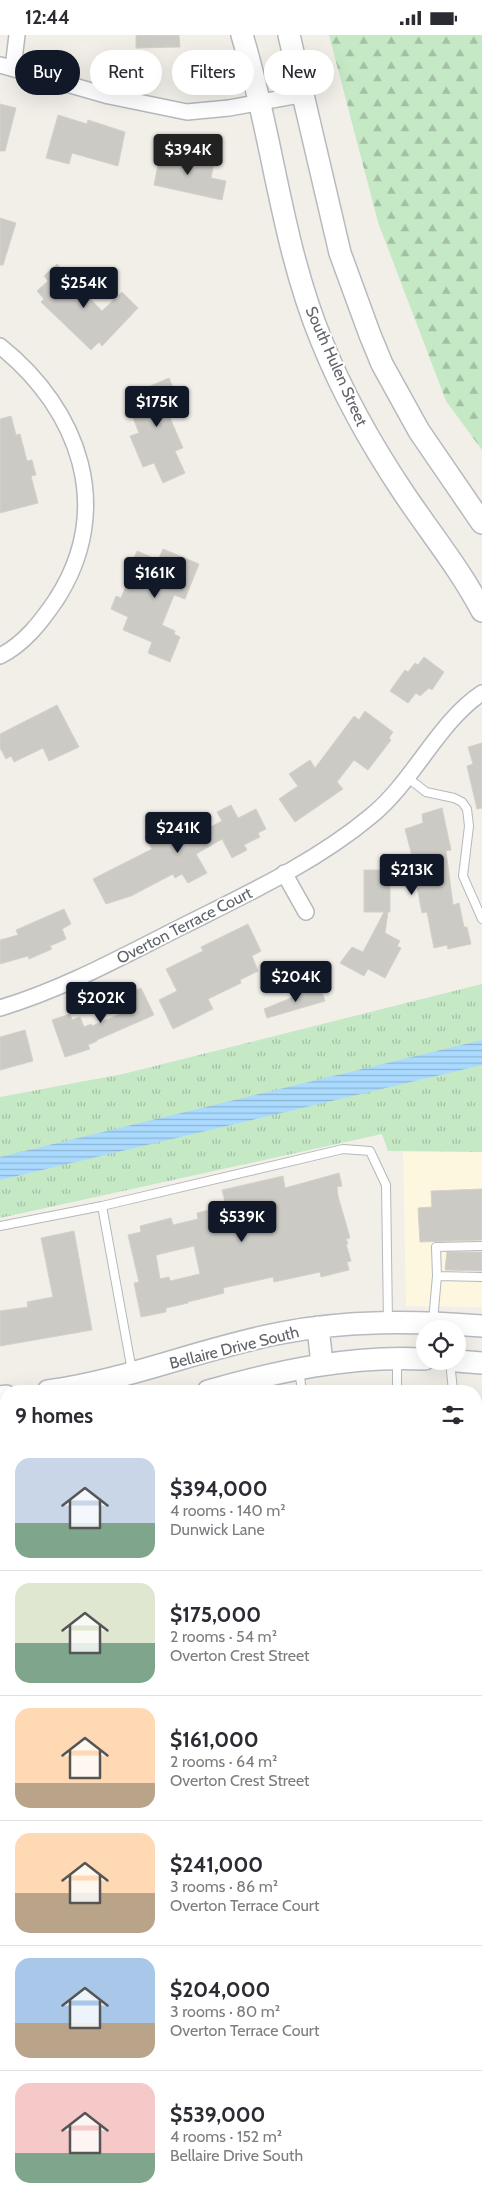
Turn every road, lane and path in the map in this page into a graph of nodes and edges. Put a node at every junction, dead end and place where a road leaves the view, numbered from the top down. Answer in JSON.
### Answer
{"nodes":[{"id":1,"x":17,"y":35,"type":"edge"},
{"id":2,"x":242,"y":35,"type":"edge"},
{"id":3,"x":289,"y":35,"type":"edge"},
{"id":4,"x":293,"y":50,"type":"edge"},
{"id":5,"x":6,"y":66,"type":"edge"},
{"id":6,"x":298,"y":95,"type":"edge"},
{"id":7,"x":304,"y":95,"type":"edge"},
{"id":8,"x":259,"y":102,"type":"junction"},
{"id":9,"x":0,"y":346,"type":"edge"},
{"id":10,"x":482,"y":523,"type":"edge"},
{"id":11,"x":482,"y":611,"type":"edge"},
{"id":12,"x":0,"y":656,"type":"edge"},
{"id":13,"x":482,"y":693,"type":"edge"},
{"id":14,"x":408,"y":778,"type":"junction"},
{"id":15,"x":284,"y":873,"type":"junction"},
{"id":16,"x":306,"y":912,"type":"dead end"},
{"id":17,"x":482,"y":919,"type":"edge"},
{"id":18,"x":0,"y":1008,"type":"edge"},
{"id":19,"x":102,"y":1206,"type":"junction"},
{"id":20,"x":0,"y":1226,"type":"edge"},
{"id":21,"x":482,"y":1246,"type":"edge"},
{"id":22,"x":437,"y":1276,"type":"junction"},
{"id":23,"x":482,"y":1277,"type":"edge"},
{"id":24,"x":433,"y":1320,"type":"edge"},
{"id":25,"x":388,"y":1322,"type":"junction"},
{"id":26,"x":416,"y":1322,"type":"edge"},
{"id":27,"x":466,"y":1325,"type":"edge"},
{"id":28,"x":482,"y":1326,"type":"edge"},
{"id":29,"x":318,"y":1327,"type":"junction"},
{"id":30,"x":397,"y":1357,"type":"junction"},
{"id":31,"x":416,"y":1358,"type":"edge"},
{"id":32,"x":466,"y":1362,"type":"edge"},
{"id":33,"x":482,"y":1363,"type":"edge"},
{"id":34,"x":322,"y":1365,"type":"junction"},
{"id":35,"x":299,"y":1368,"type":"junction"},
{"id":36,"x":451,"y":1370,"type":"edge"},
{"id":37,"x":132,"y":1373,"type":"junction"},
{"id":38,"x":83,"y":1385,"type":"edge"},
{"id":39,"x":232,"y":1385,"type":"edge"},
{"id":40,"x":301,"y":1385,"type":"edge"},
{"id":41,"x":397,"y":1385,"type":"edge"},
{"id":42,"x":452,"y":1385,"type":"edge"}],
"edges":[{"from":1,"to":5,"type":"street"},
{"from":2,"to":8,"type":"main road","name":"South Hulen Street"},
{"from":3,"to":4,"type":"main road"},
{"from":5,"to":8,"type":"street"},
{"from":6,"to":8,"type":"street"},
{"from":7,"to":10,"type":"main road"},
{"from":8,"to":11,"type":"main road","name":"South Hulen Street"},
{"from":9,"to":12,"type":"street"},
{"from":13,"to":14,"type":"street","name":"Overton Terrace Court"},
{"from":14,"to":15,"type":"street","name":"Overton Terrace Court"},
{"from":14,"to":17,"type":"lane"},
{"from":15,"to":16,"type":"street"},
{"from":15,"to":18,"type":"street","name":"Overton Terrace Court"},
{"from":19,"to":20,"type":"lane"},
{"from":19,"to":25,"type":"lane"},
{"from":19,"to":37,"type":"lane"},
{"from":21,"to":22,"type":"lane"},
{"from":22,"to":23,"type":"lane"},
{"from":22,"to":24,"type":"lane"},
{"from":25,"to":26,"type":"main road","name":"Bellaire Drive South"},
{"from":25,"to":29,"type":"main road","name":"Bellaire Drive South"},
{"from":27,"to":28,"type":"main road","name":"Bellaire Drive South"},
{"from":29,"to":34,"type":"main road"},
{"from":29,"to":37,"type":"main road","name":"Bellaire Drive South"},
{"from":30,"to":31,"type":"main road"},
{"from":30,"to":34,"type":"main road"},
{"from":30,"to":41,"type":"lane"},
{"from":32,"to":33,"type":"main road"},
{"from":34,"to":35,"type":"main road"},
{"from":35,"to":39,"type":"main road"},
{"from":35,"to":40,"type":"lane"},
{"from":36,"to":42,"type":"lane"},
{"from":37,"to":38,"type":"main road","name":"Bellaire Drive South"}]}
